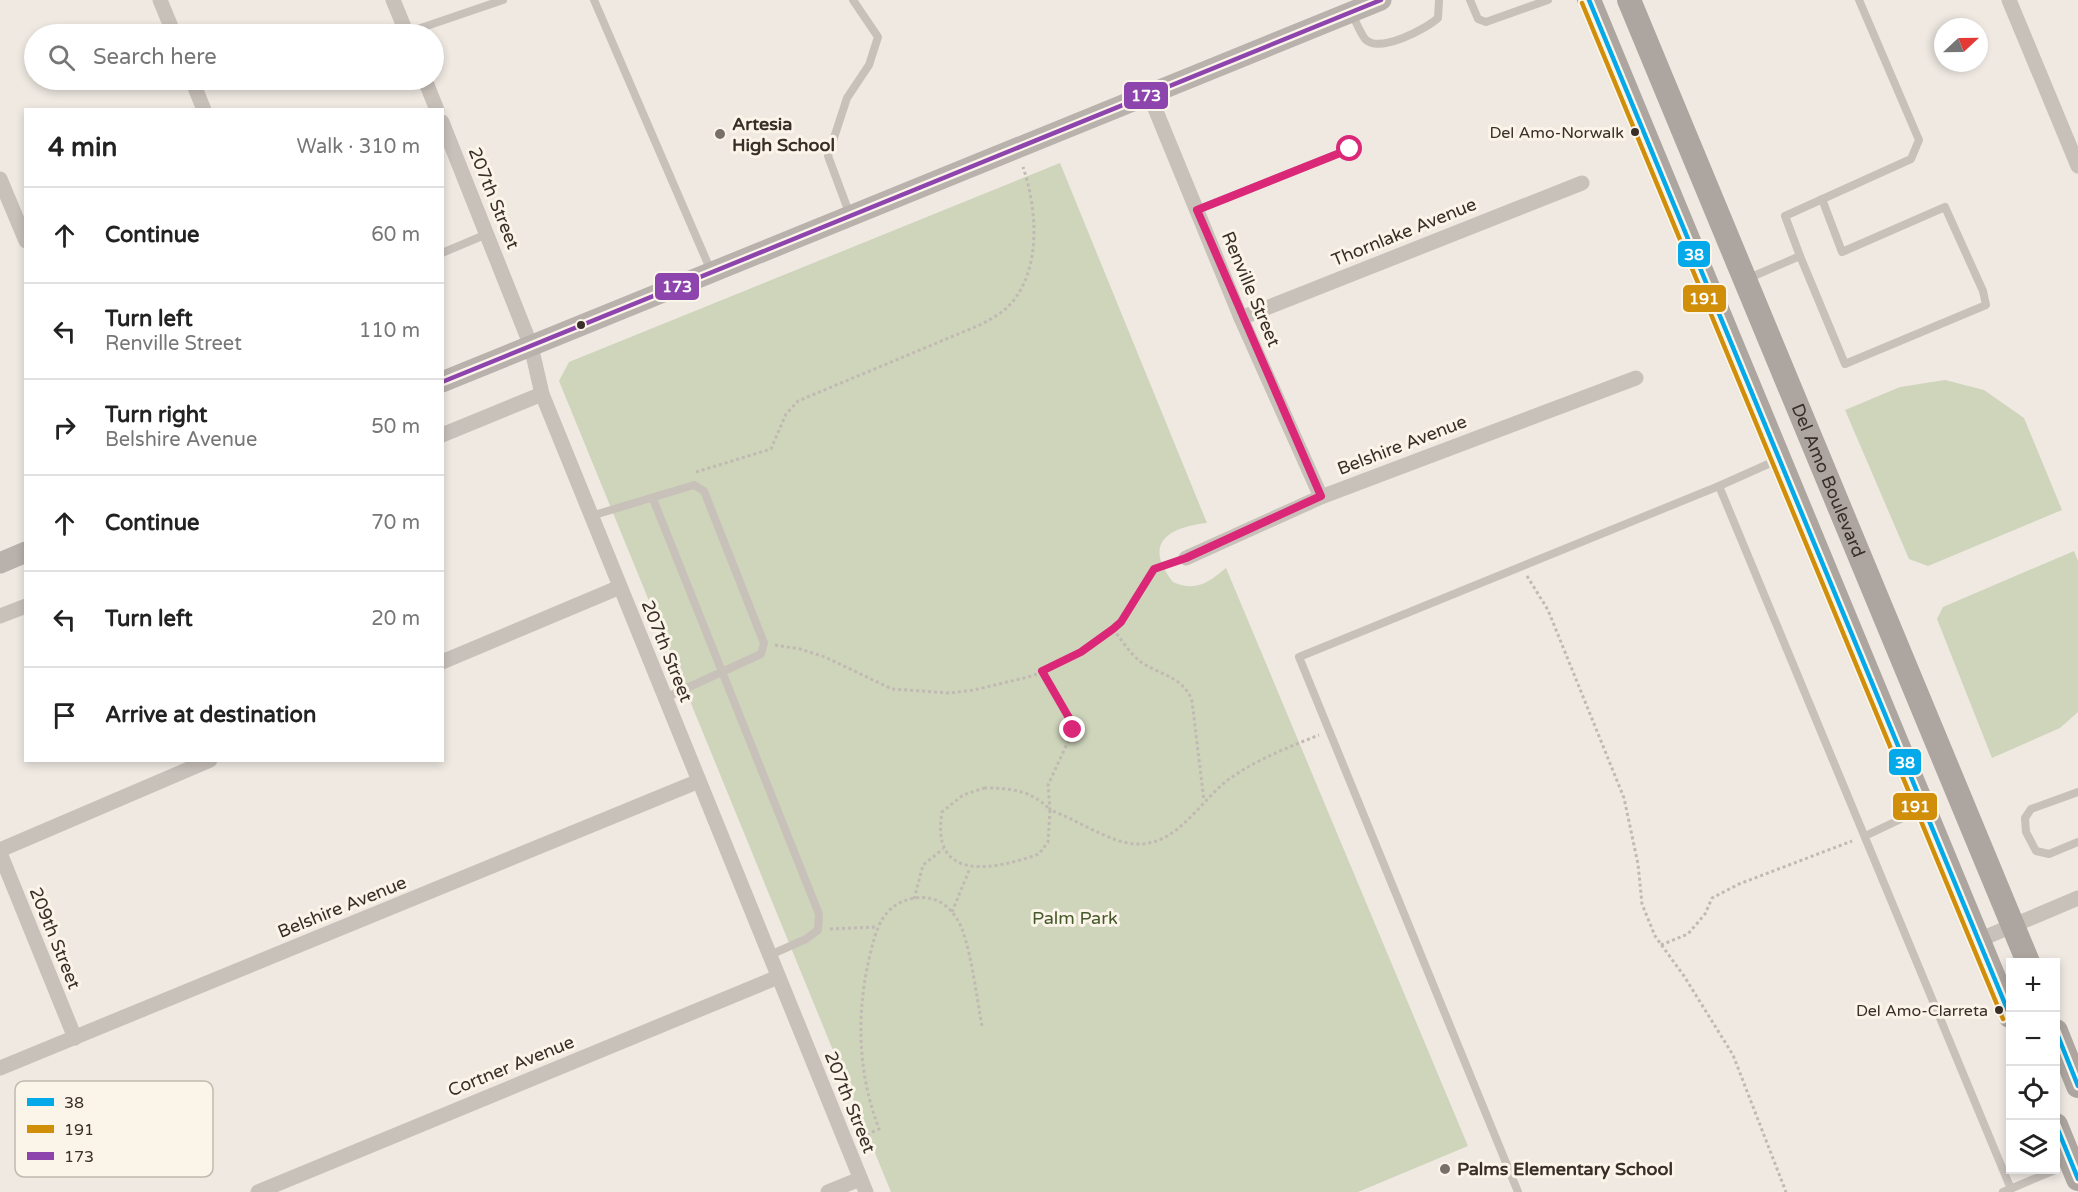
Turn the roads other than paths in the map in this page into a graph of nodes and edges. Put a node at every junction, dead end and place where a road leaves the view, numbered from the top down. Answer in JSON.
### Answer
{"nodes":[{"id":1,"x":160,"y":0,"type":"edge"},
{"id":2,"x":393,"y":0,"type":"edge"},
{"id":3,"x":503,"y":0,"type":"edge"},
{"id":4,"x":594,"y":0,"type":"edge"},
{"id":5,"x":853,"y":0,"type":"edge"},
{"id":6,"x":1381,"y":0,"type":"edge"},
{"id":7,"x":1439,"y":0,"type":"edge"},
{"id":8,"x":1470,"y":0,"type":"edge"},
{"id":9,"x":1548,"y":0,"type":"edge"},
{"id":10,"x":1589,"y":0,"type":"edge"},
{"id":11,"x":1629,"y":0,"type":"edge"},
{"id":12,"x":1860,"y":0,"type":"edge"},
{"id":13,"x":2009,"y":0,"type":"edge"},
{"id":14,"x":1351,"y":12,"type":"junction"},
{"id":15,"x":170,"y":24,"type":"edge"},
{"id":16,"x":403,"y":24,"type":"edge"},
{"id":17,"x":435,"y":24,"type":"edge"},
{"id":18,"x":196,"y":90,"type":"edge"},
{"id":19,"x":429,"y":90,"type":"edge"},
{"id":20,"x":1149,"y":94,"type":"junction"},
{"id":21,"x":203,"y":108,"type":"edge"},
{"id":22,"x":436,"y":108,"type":"edge"},
{"id":23,"x":444,"y":129,"type":"edge"},
{"id":24,"x":1350,"y":149,"type":"dead end"},
{"id":25,"x":2078,"y":166,"type":"edge"},
{"id":26,"x":0,"y":179,"type":"edge"},
{"id":27,"x":1582,"y":183,"type":"dead end"},
{"id":28,"x":1822,"y":199,"type":"junction"},
{"id":29,"x":1197,"y":210,"type":"junction"},
{"id":30,"x":850,"y":216,"type":"junction"},
{"id":31,"x":487,"y":234,"type":"junction"},
{"id":32,"x":24,"y":236,"type":"edge"},
{"id":33,"x":444,"y":251,"type":"edge"},
{"id":34,"x":1800,"y":256,"type":"junction"},
{"id":35,"x":712,"y":273,"type":"junction"},
{"id":36,"x":1746,"y":279,"type":"junction"},
{"id":37,"x":1241,"y":318,"type":"junction"},
{"id":38,"x":531,"y":346,"type":"junction"},
{"id":39,"x":1636,"y":378,"type":"dead end"},
{"id":40,"x":444,"y":381,"type":"edge"},
{"id":41,"x":542,"y":394,"type":"junction"},
{"id":42,"x":444,"y":434,"type":"edge"},
{"id":43,"x":1814,"y":444,"type":"junction"},
{"id":44,"x":1780,"y":459,"type":"junction"},
{"id":45,"x":1719,"y":486,"type":"junction"},
{"id":46,"x":1321,"y":496,"type":"junction"},
{"id":47,"x":653,"y":499,"type":"junction"},
{"id":48,"x":591,"y":516,"type":"junction"},
{"id":49,"x":24,"y":553,"type":"edge"},
{"id":50,"x":1186,"y":558,"type":"road end"},
{"id":51,"x":0,"y":563,"type":"edge"},
{"id":52,"x":620,"y":587,"type":"junction"},
{"id":53,"x":24,"y":607,"type":"edge"},
{"id":54,"x":0,"y":616,"type":"edge"},
{"id":55,"x":444,"y":661,"type":"edge"},
{"id":56,"x":721,"y":672,"type":"junction"},
{"id":57,"x":665,"y":698,"type":"junction"},
{"id":58,"x":205,"y":762,"type":"edge"},
{"id":59,"x":699,"y":781,"type":"junction"},
{"id":60,"x":2078,"y":792,"type":"edge"},
{"id":61,"x":1924,"y":808,"type":"junction"},
{"id":62,"x":1865,"y":836,"type":"junction"},
{"id":63,"x":2078,"y":842,"type":"edge"},
{"id":64,"x":0,"y":851,"type":"edge"},
{"id":65,"x":2078,"y":898,"type":"edge"},
{"id":66,"x":2012,"y":925,"type":"junction"},
{"id":67,"x":1979,"y":940,"type":"junction"},
{"id":68,"x":770,"y":955,"type":"junction"},
{"id":69,"x":2026,"y":958,"type":"edge"},
{"id":70,"x":778,"y":977,"type":"junction"},
{"id":71,"x":2008,"y":1012,"type":"edge"},
{"id":72,"x":75,"y":1038,"type":"junction"},
{"id":73,"x":2060,"y":1043,"type":"edge"},
{"id":74,"x":0,"y":1068,"type":"edge"},
{"id":75,"x":2078,"y":1086,"type":"edge"},
{"id":76,"x":2060,"y":1148,"type":"edge"},
{"id":77,"x":2065,"y":1170,"type":"edge"},
{"id":78,"x":863,"y":1185,"type":"edge"},
{"id":79,"x":2007,"y":1190,"type":"edge"},
{"id":80,"x":258,"y":1192,"type":"edge"},
{"id":81,"x":828,"y":1192,"type":"edge"},
{"id":82,"x":1518,"y":1192,"type":"edge"}],
"edges":[{"from":1,"to":15,"type":"street"},
{"from":2,"to":16,"type":"street"},
{"from":3,"to":17,"type":"lane"},
{"from":4,"to":35,"type":"lane"},
{"from":5,"to":30,"type":"lane"},
{"from":6,"to":14,"type":"main road"},
{"from":7,"to":14,"type":"lane"},
{"from":8,"to":9,"type":"lane"},
{"from":10,"to":44,"type":"main road","name":"Del Amo Boulevard"},
{"from":11,"to":36,"type":"main road","name":"Del Amo Boulevard"},
{"from":12,"to":28,"type":"lane"},
{"from":13,"to":25,"type":"street"},
{"from":14,"to":20,"type":"main road"},
{"from":18,"to":21,"type":"street"},
{"from":19,"to":22,"type":"street"},
{"from":20,"to":29,"type":"street","name":"Renville Street"},
{"from":20,"to":30,"type":"main road"},
{"from":23,"to":31,"type":"street","name":"207th Street"},
{"from":24,"to":29,"type":"lane"},
{"from":26,"to":32,"type":"street"},
{"from":27,"to":37,"type":"street","name":"Thornlake Avenue"},
{"from":28,"to":34,"type":"lane"},
{"from":28,"to":34,"type":"lane"},
{"from":29,"to":37,"type":"street","name":"Renville Street"},
{"from":30,"to":35,"type":"main road"},
{"from":31,"to":33,"type":"lane"},
{"from":31,"to":38,"type":"street","name":"207th Street"},
{"from":34,"to":36,"type":"lane"},
{"from":35,"to":38,"type":"main road"},
{"from":36,"to":43,"type":"main road","name":"Del Amo Boulevard"},
{"from":37,"to":46,"type":"street","name":"Renville Street"},
{"from":38,"to":40,"type":"main road"},
{"from":38,"to":41,"type":"street","name":"207th Street"},
{"from":39,"to":46,"type":"street","name":"Belshire Avenue"},
{"from":41,"to":42,"type":"street"},
{"from":41,"to":48,"type":"street","name":"207th Street"},
{"from":43,"to":44,"type":"main road"},
{"from":43,"to":66,"type":"main road","name":"Del Amo Boulevard"},
{"from":44,"to":45,"type":"lane"},
{"from":44,"to":61,"type":"main road","name":"Del Amo Boulevard"},
{"from":45,"to":62,"type":"lane"},
{"from":45,"to":82,"type":"lane"},
{"from":46,"to":50,"type":"street","name":"Belshire Avenue"},
{"from":47,"to":48,"type":"lane"},
{"from":47,"to":56,"type":"lane"},
{"from":47,"to":56,"type":"lane"},
{"from":48,"to":52,"type":"street","name":"207th Street"},
{"from":49,"to":51,"type":"main road"},
{"from":52,"to":55,"type":"street"},
{"from":52,"to":57,"type":"street","name":"207th Street"},
{"from":53,"to":54,"type":"street"},
{"from":56,"to":57,"type":"lane"},
{"from":56,"to":68,"type":"lane"},
{"from":57,"to":59,"type":"street","name":"207th Street"},
{"from":58,"to":64,"type":"street"},
{"from":59,"to":68,"type":"street","name":"207th Street"},
{"from":59,"to":72,"type":"street","name":"Belshire Avenue"},
{"from":60,"to":63,"type":"lane"},
{"from":61,"to":62,"type":"lane"},
{"from":61,"to":67,"type":"main road","name":"Del Amo Boulevard"},
{"from":62,"to":79,"type":"lane"},
{"from":64,"to":72,"type":"street","name":"209th Street"},
{"from":65,"to":66,"type":"street"},
{"from":66,"to":67,"type":"street"},
{"from":66,"to":69,"type":"main road","name":"Del Amo Boulevard"},
{"from":67,"to":71,"type":"main road","name":"Del Amo Boulevard"},
{"from":68,"to":70,"type":"street","name":"207th Street"},
{"from":70,"to":78,"type":"street","name":"207th Street"},
{"from":70,"to":80,"type":"street","name":"Cortner Avenue"},
{"from":72,"to":74,"type":"street","name":"Belshire Avenue"},
{"from":73,"to":75,"type":"main road"},
{"from":76,"to":77,"type":"main road"},
{"from":77,"to":79,"type":"lane"},
{"from":78,"to":81,"type":"street"}]}
